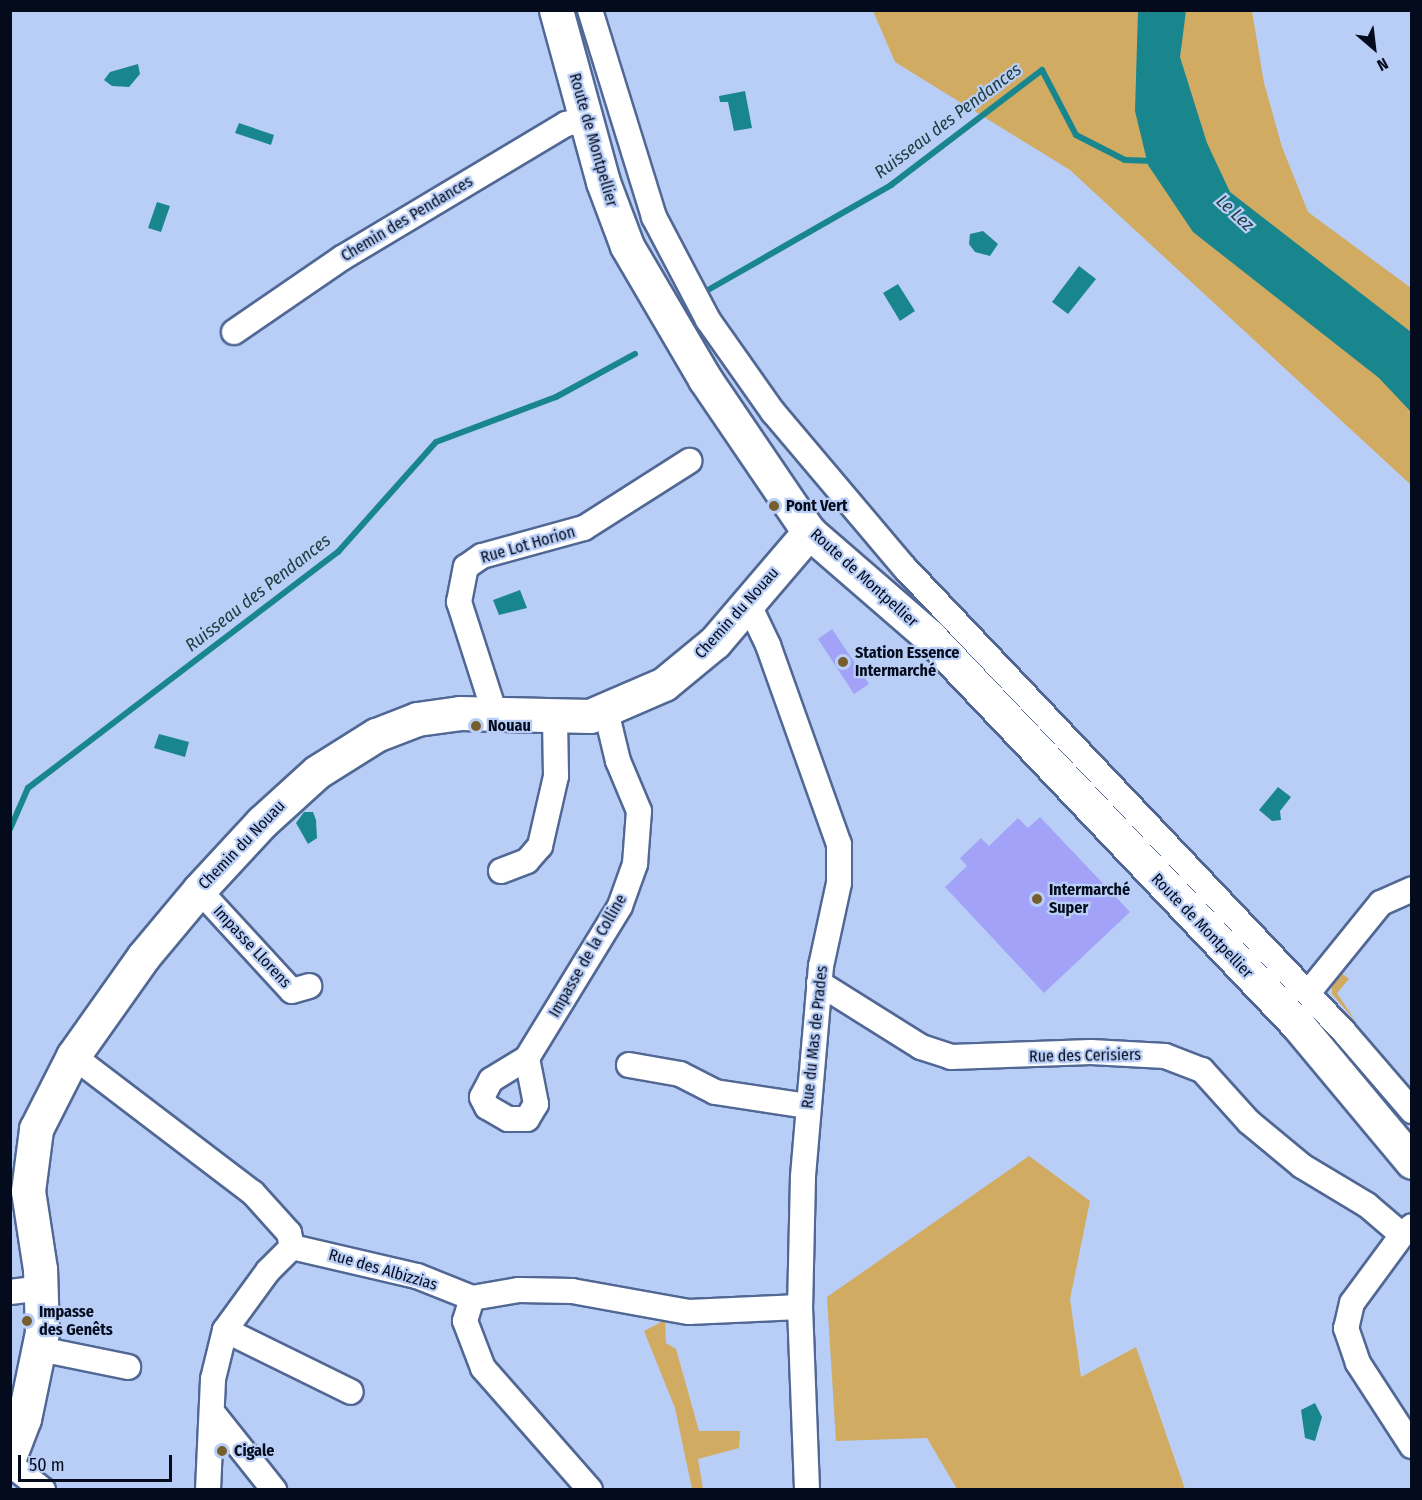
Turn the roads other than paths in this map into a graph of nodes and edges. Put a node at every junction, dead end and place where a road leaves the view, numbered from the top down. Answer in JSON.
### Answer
{"nodes":[{"id":1,"x":556,"y":10,"type":"edge"},
{"id":2,"x":590,"y":10,"type":"edge"},
{"id":3,"x":586,"y":119,"type":"junction"},
{"id":4,"x":234,"y":332,"type":"dead end"},
{"id":5,"x":689,"y":461,"type":"dead end"},
{"id":6,"x":809,"y":531,"type":"junction"},
{"id":7,"x":748,"y":603,"type":"junction"},
{"id":8,"x":606,"y":711,"type":"junction"},
{"id":9,"x":495,"y":714,"type":"junction"},
{"id":10,"x":555,"y":717,"type":"junction"},
{"id":11,"x":501,"y":871,"type":"dead end"},
{"id":12,"x":1412,"y":889,"type":"edge"},
{"id":13,"x":199,"y":890,"type":"junction"},
{"id":14,"x":819,"y":983,"type":"junction"},
{"id":15,"x":309,"y":986,"type":"dead end"},
{"id":16,"x":1308,"y":993,"type":"junction"},
{"id":17,"x":73,"y":1056,"type":"junction"},
{"id":18,"x":527,"y":1058,"type":"dead end"},
{"id":19,"x":629,"y":1065,"type":"dead end"},
{"id":20,"x":808,"y":1106,"type":"junction"},
{"id":21,"x":1412,"y":1111,"type":"edge"},
{"id":22,"x":1412,"y":1162,"type":"edge"},
{"id":23,"x":1407,"y":1231,"type":"edge"},
{"id":24,"x":292,"y":1247,"type":"junction"},
{"id":25,"x":26,"y":1290,"type":"edge"},
{"id":26,"x":472,"y":1298,"type":"junction"},
{"id":27,"x":800,"y":1307,"type":"junction"},
{"id":28,"x":225,"y":1330,"type":"junction"},
{"id":29,"x":40,"y":1349,"type":"junction"},
{"id":30,"x":128,"y":1367,"type":"dead end"},
{"id":31,"x":351,"y":1392,"type":"dead end"},
{"id":32,"x":212,"y":1412,"type":"junction"},
{"id":33,"x":1412,"y":1446,"type":"edge"},
{"id":34,"x":10,"y":1455,"type":"edge"},
{"id":35,"x":10,"y":1464,"type":"edge"},
{"id":36,"x":43,"y":1490,"type":"edge"},
{"id":37,"x":208,"y":1490,"type":"edge"},
{"id":38,"x":274,"y":1490,"type":"edge"},
{"id":39,"x":590,"y":1490,"type":"edge"},
{"id":40,"x":807,"y":1490,"type":"edge"}],
"edges":[{"from":1,"to":3,"type":"main road","name":"Route de Montpellier"},
{"from":2,"to":16,"type":"street","name":"Route de Montpellier"},
{"from":3,"to":4,"type":"street","name":"Chemin des Pendances"},
{"from":3,"to":6,"type":"main road","name":"Route de Montpellier"},
{"from":5,"to":9,"type":"street","name":"Rue Lot Horion"},
{"from":6,"to":7,"type":"main road","name":"Chemin du Nouau"},
{"from":6,"to":22,"type":"main road","name":"Route de Montpellier"},
{"from":7,"to":8,"type":"main road","name":"Chemin du Nouau"},
{"from":7,"to":14,"type":"street","name":"Rue du Mas de Prades"},
{"from":8,"to":10,"type":"main road","name":"Chemin du Nouau"},
{"from":8,"to":18,"type":"street","name":"Impasse de la Colline"},
{"from":9,"to":10,"type":"main road","name":"Chemin du Nouau"},
{"from":9,"to":13,"type":"main road","name":"Chemin du Nouau"},
{"from":10,"to":11,"type":"street"},
{"from":12,"to":16,"type":"street"},
{"from":13,"to":15,"type":"street","name":"Impasse Llorens"},
{"from":13,"to":17,"type":"main road","name":"Chemin du Nouau"},
{"from":14,"to":20,"type":"street","name":"Rue du Mas de Prades"},
{"from":14,"to":23,"type":"street","name":"Rue des Cerisiers"},
{"from":16,"to":21,"type":"street","name":"Route de Montpellier"},
{"from":17,"to":24,"type":"street"},
{"from":17,"to":25,"type":"main road","name":"Chemin du Nouau"},
{"from":19,"to":20,"type":"street"},
{"from":20,"to":27,"type":"street","name":"Rue du Mas de Prades"},
{"from":23,"to":33,"type":"street"},
{"from":24,"to":26,"type":"street","name":"Rue des Albizzias"},
{"from":24,"to":28,"type":"street"},
{"from":25,"to":29,"type":"main road","name":"Chemin du Nouau"},
{"from":26,"to":27,"type":"street"},
{"from":26,"to":39,"type":"street"},
{"from":27,"to":40,"type":"street","name":"Rue du Mas de Prades"},
{"from":28,"to":31,"type":"street"},
{"from":28,"to":32,"type":"street"},
{"from":29,"to":30,"type":"street"},
{"from":29,"to":34,"type":"main road","name":"Chemin du Nouau"},
{"from":32,"to":37,"type":"street"},
{"from":32,"to":38,"type":"street"},
{"from":35,"to":36,"type":"street"}]}
